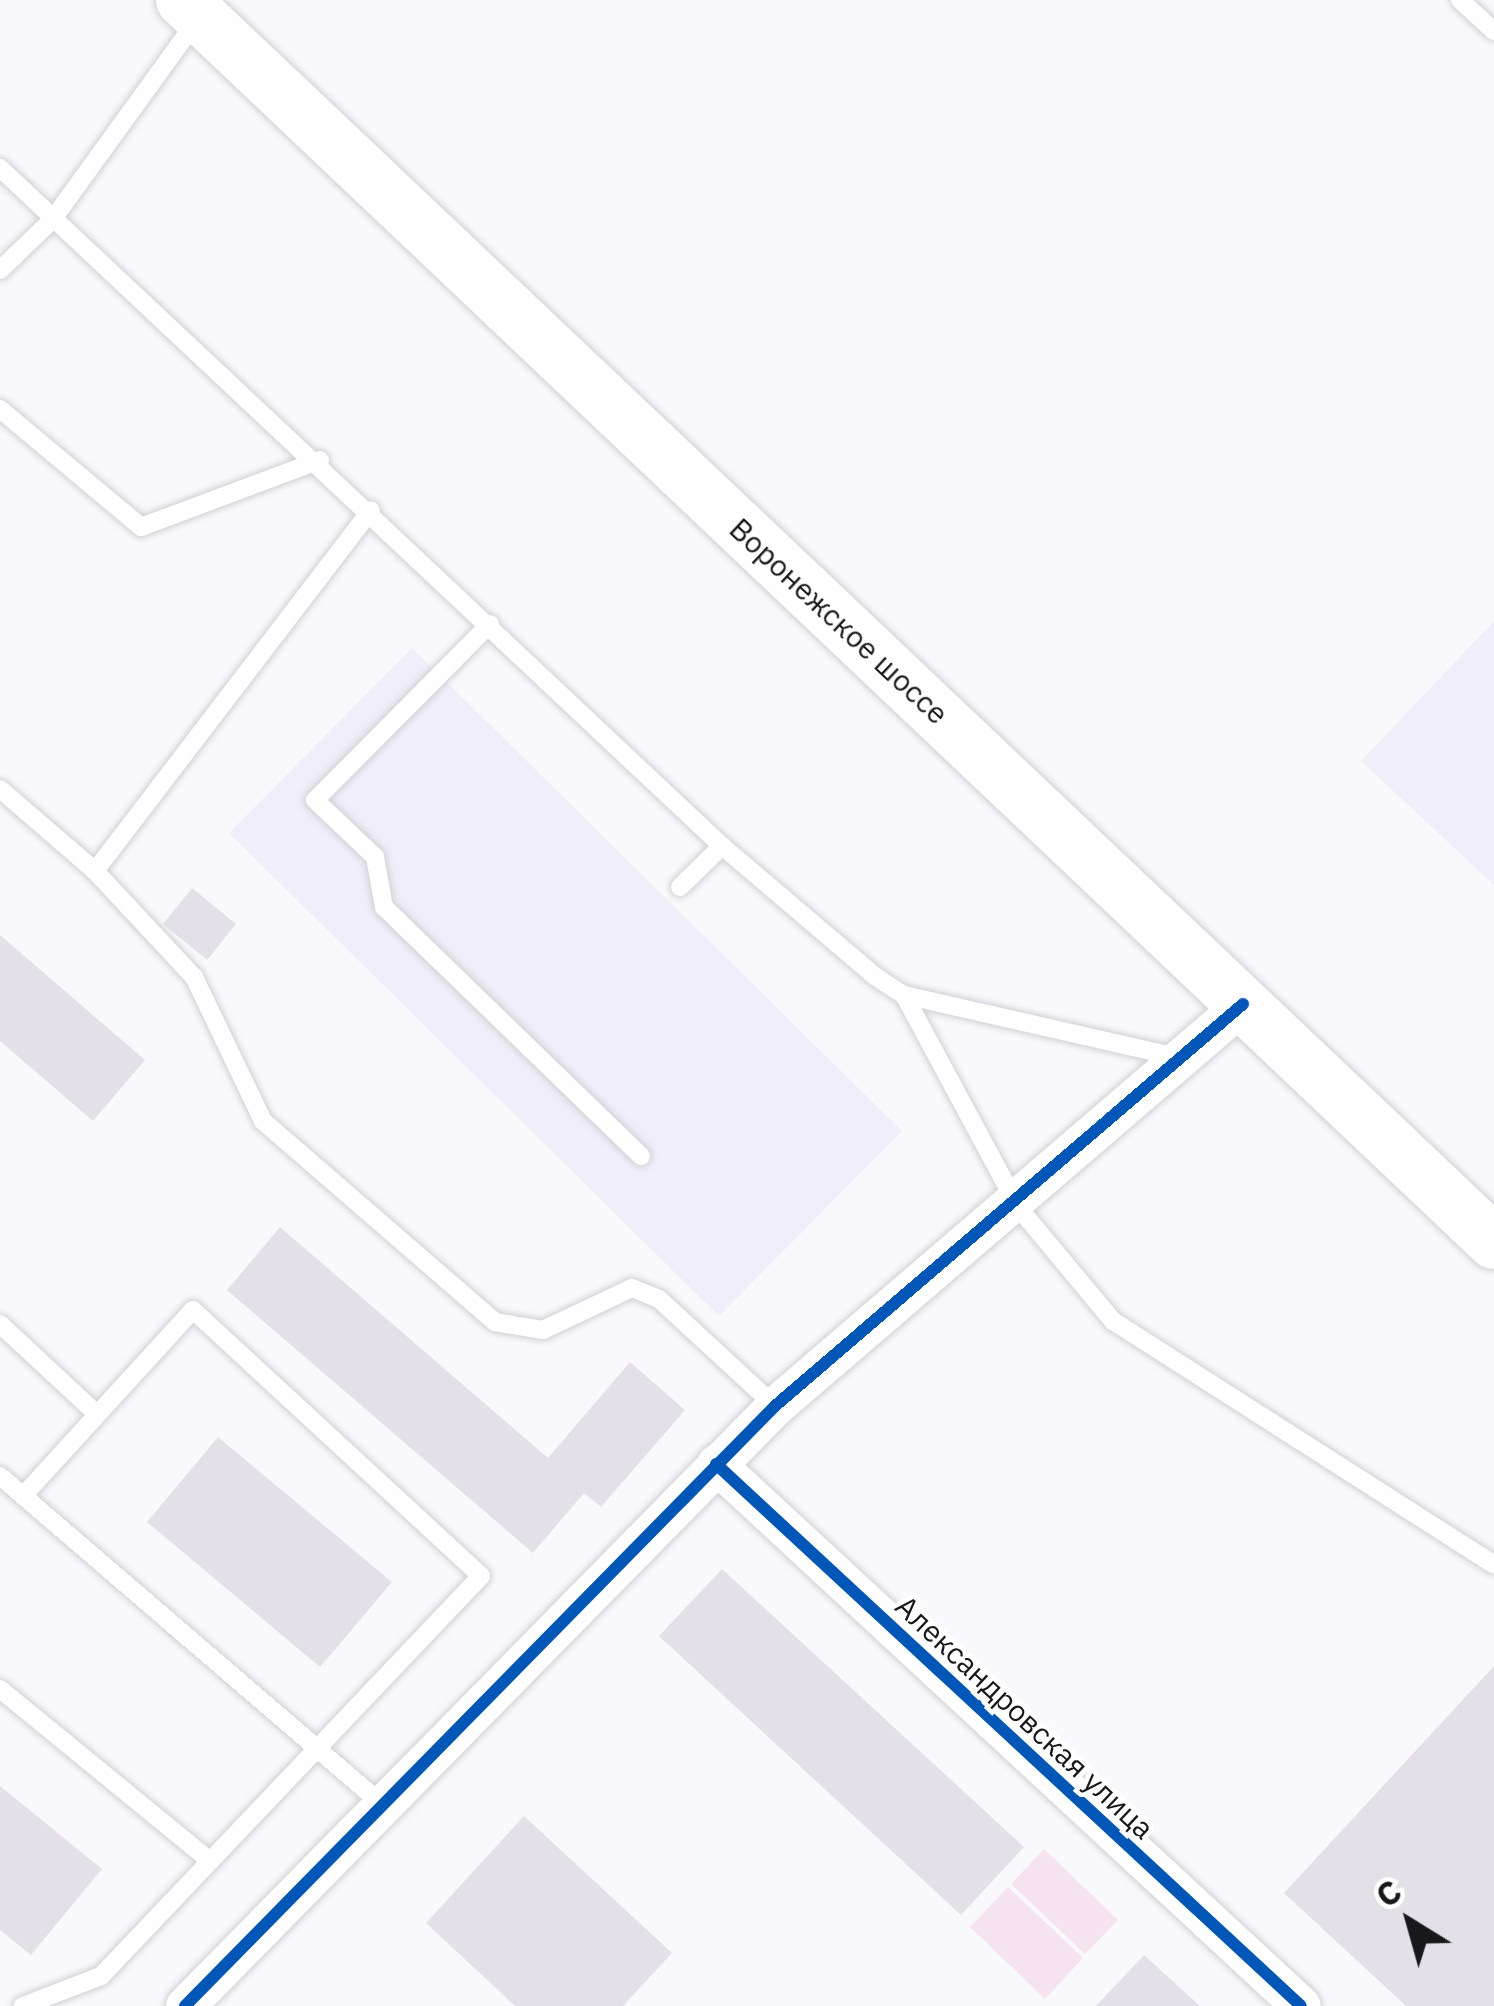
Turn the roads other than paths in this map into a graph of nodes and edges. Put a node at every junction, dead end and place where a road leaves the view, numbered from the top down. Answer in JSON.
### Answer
{"nodes":[{"id":1,"x":1460,"y":0,"type":"edge"},
{"id":2,"x":192,"y":8,"type":"edge"},
{"id":3,"x":1494,"y":31,"type":"edge"},
{"id":4,"x":0,"y":168,"type":"edge"},
{"id":5,"x":53,"y":219,"type":"junction"},
{"id":6,"x":0,"y":269,"type":"edge"},
{"id":7,"x":0,"y":409,"type":"edge"},
{"id":8,"x":320,"y":460,"type":"junction"},
{"id":9,"x":371,"y":510,"type":"junction"},
{"id":10,"x":490,"y":624,"type":"junction"},
{"id":11,"x":0,"y":789,"type":"edge"},
{"id":12,"x":722,"y":847,"type":"junction"},
{"id":13,"x":95,"y":871,"type":"junction"},
{"id":14,"x":680,"y":887,"type":"dead end"},
{"id":15,"x":904,"y":995,"type":"junction"},
{"id":16,"x":1243,"y":1004,"type":"junction"},
{"id":17,"x":1186,"y":1058,"type":"junction"},
{"id":18,"x":641,"y":1156,"type":"dead end"},
{"id":19,"x":1018,"y":1207,"type":"junction"},
{"id":20,"x":1494,"y":1242,"type":"edge"},
{"id":21,"x":0,"y":1324,"type":"edge"},
{"id":22,"x":775,"y":1406,"type":"junction"},
{"id":23,"x":97,"y":1414,"type":"junction"},
{"id":24,"x":716,"y":1464,"type":"junction"},
{"id":25,"x":0,"y":1476,"type":"edge"},
{"id":26,"x":22,"y":1496,"type":"junction"},
{"id":27,"x":1494,"y":1565,"type":"edge"},
{"id":28,"x":0,"y":1689,"type":"edge"},
{"id":29,"x":317,"y":1748,"type":"junction"},
{"id":30,"x":388,"y":1809,"type":"junction"},
{"id":31,"x":210,"y":1861,"type":"junction"},
{"id":32,"x":23,"y":2006,"type":"edge"},
{"id":33,"x":185,"y":2006,"type":"edge"},
{"id":34,"x":1301,"y":2006,"type":"edge"}],
"edges":[{"from":1,"to":3,"type":"lane"},
{"from":2,"to":5,"type":"lane"},
{"from":2,"to":16,"type":"main road","name":"Воронежское шоссе"},
{"from":4,"to":5,"type":"lane"},
{"from":5,"to":6,"type":"lane"},
{"from":5,"to":8,"type":"lane"},
{"from":7,"to":8,"type":"lane"},
{"from":8,"to":9,"type":"lane"},
{"from":9,"to":10,"type":"lane"},
{"from":9,"to":13,"type":"lane"},
{"from":10,"to":12,"type":"lane"},
{"from":10,"to":18,"type":"lane"},
{"from":11,"to":13,"type":"lane"},
{"from":12,"to":14,"type":"lane"},
{"from":12,"to":15,"type":"lane"},
{"from":13,"to":22,"type":"lane"},
{"from":15,"to":17,"type":"lane"},
{"from":15,"to":19,"type":"lane"},
{"from":16,"to":17,"type":"street"},
{"from":16,"to":20,"type":"main road","name":"Воронежское шоссе"},
{"from":17,"to":19,"type":"street"},
{"from":19,"to":22,"type":"street"},
{"from":19,"to":27,"type":"lane"},
{"from":21,"to":23,"type":"lane"},
{"from":22,"to":24,"type":"street"},
{"from":23,"to":26,"type":"lane"},
{"from":23,"to":29,"type":"lane"},
{"from":24,"to":30,"type":"street"},
{"from":24,"to":34,"type":"street","name":"Александровская улица"},
{"from":25,"to":26,"type":"lane"},
{"from":26,"to":29,"type":"lane"},
{"from":28,"to":31,"type":"lane"},
{"from":29,"to":30,"type":"lane"},
{"from":29,"to":31,"type":"lane"},
{"from":30,"to":33,"type":"street"},
{"from":31,"to":32,"type":"lane"}]}
